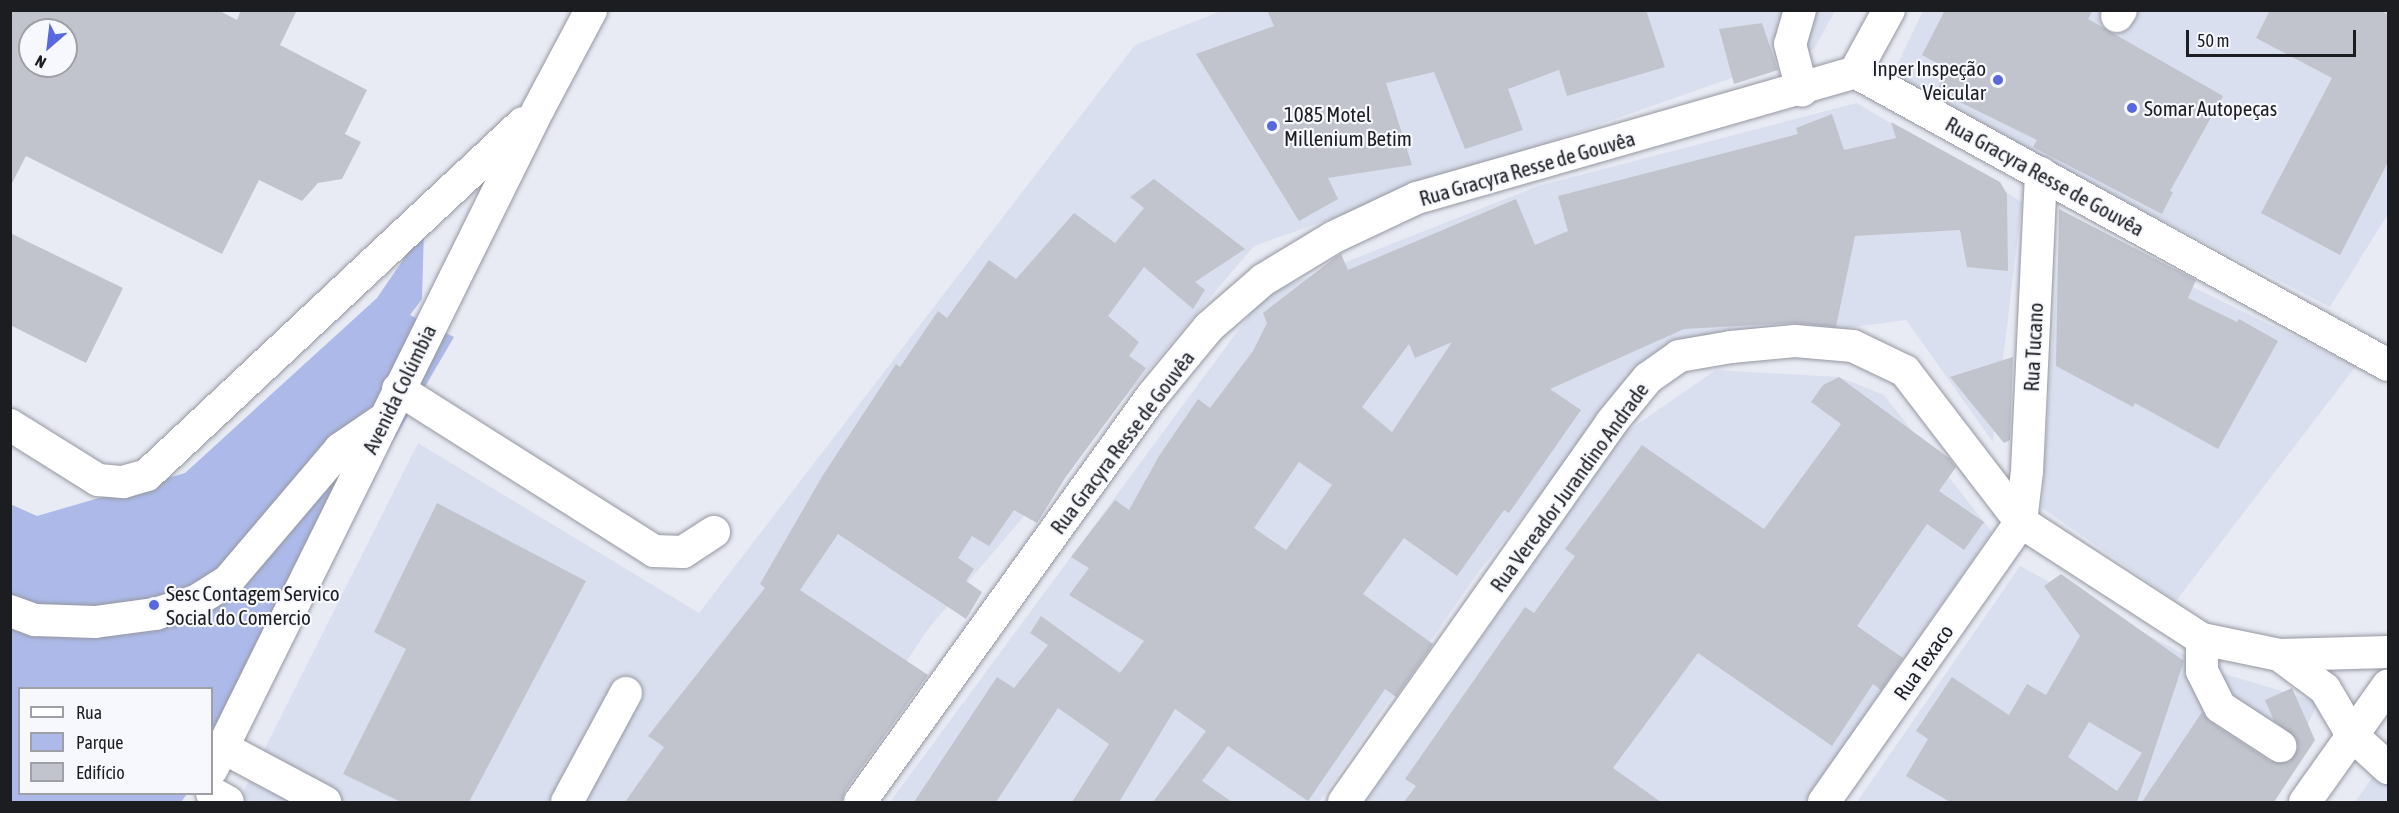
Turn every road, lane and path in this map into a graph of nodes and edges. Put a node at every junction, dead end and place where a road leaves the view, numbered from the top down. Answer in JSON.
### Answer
{"nodes":[{"id":1,"x":591,"y":10,"type":"edge"},
{"id":2,"x":1800,"y":10,"type":"edge"},
{"id":3,"x":1888,"y":10,"type":"edge"},
{"id":4,"x":1855,"y":72,"type":"junction"},
{"id":5,"x":1802,"y":90,"type":"junction"},
{"id":6,"x":539,"y":108,"type":"junction"},
{"id":7,"x":2041,"y":172,"type":"junction"},
{"id":8,"x":2388,"y":365,"type":"edge"},
{"id":9,"x":398,"y":389,"type":"junction"},
{"id":10,"x":384,"y":418,"type":"junction"},
{"id":11,"x":10,"y":426,"type":"edge"},
{"id":12,"x":2021,"y":522,"type":"junction"},
{"id":13,"x":714,"y":532,"type":"dead end"},
{"id":14,"x":10,"y":611,"type":"edge"},
{"id":15,"x":2202,"y":639,"type":"junction"},
{"id":16,"x":2388,"y":652,"type":"edge"},
{"id":17,"x":2279,"y":655,"type":"junction"},
{"id":18,"x":2388,"y":685,"type":"edge"},
{"id":19,"x":626,"y":693,"type":"dead end"},
{"id":20,"x":2352,"y":735,"type":"junction"},
{"id":21,"x":2280,"y":746,"type":"dead end"},
{"id":22,"x":217,"y":758,"type":"edge"},
{"id":23,"x":2388,"y":768,"type":"edge"},
{"id":24,"x":213,"y":794,"type":"edge"},
{"id":25,"x":228,"y":802,"type":"edge"},
{"id":26,"x":325,"y":802,"type":"edge"},
{"id":27,"x":567,"y":802,"type":"edge"},
{"id":28,"x":860,"y":802,"type":"edge"},
{"id":29,"x":1344,"y":802,"type":"edge"},
{"id":30,"x":1824,"y":802,"type":"edge"},
{"id":31,"x":2305,"y":802,"type":"edge"}],
"edges":[{"from":1,"to":6,"type":"street","name":"Avenida Colúmbia"},
{"from":2,"to":5,"type":"street"},
{"from":3,"to":4,"type":"street"},
{"from":4,"to":5,"type":"street","name":"Rua Gracyra Resse de Gouvêa"},
{"from":4,"to":7,"type":"street","name":"Rua Gracyra Resse de Gouvêa"},
{"from":5,"to":28,"type":"street","name":"Rua Gracyra Resse de Gouvêa"},
{"from":6,"to":9,"type":"street","name":"Avenida Colúmbia"},
{"from":6,"to":11,"type":"street"},
{"from":7,"to":8,"type":"street","name":"Rua Gracyra Resse de Gouvêa"},
{"from":7,"to":12,"type":"street","name":"Rua Tucano"},
{"from":9,"to":10,"type":"street","name":"Avenida Colúmbia"},
{"from":9,"to":13,"type":"street"},
{"from":10,"to":14,"type":"street"},
{"from":10,"to":22,"type":"street","name":"Avenida Colúmbia"},
{"from":12,"to":15,"type":"street","name":"Rua Vereador Jurandino Andrade"},
{"from":12,"to":29,"type":"street","name":"Rua Vereador Jurandino Andrade"},
{"from":12,"to":30,"type":"street","name":"Rua Texaco"},
{"from":15,"to":17,"type":"street","name":"Rua Vereador Jurandino Andrade"},
{"from":15,"to":21,"type":"street"},
{"from":16,"to":17,"type":"street","name":"Rua Vereador Jurandino Andrade"},
{"from":17,"to":20,"type":"street","name":"Rua Vereador Jurandino Andrade"},
{"from":18,"to":20,"type":"street"},
{"from":19,"to":27,"type":"street"},
{"from":20,"to":23,"type":"street","name":"Rua Vereador Jurandino Andrade"},
{"from":20,"to":31,"type":"street"},
{"from":22,"to":26,"type":"street"},
{"from":24,"to":25,"type":"street"}]}
